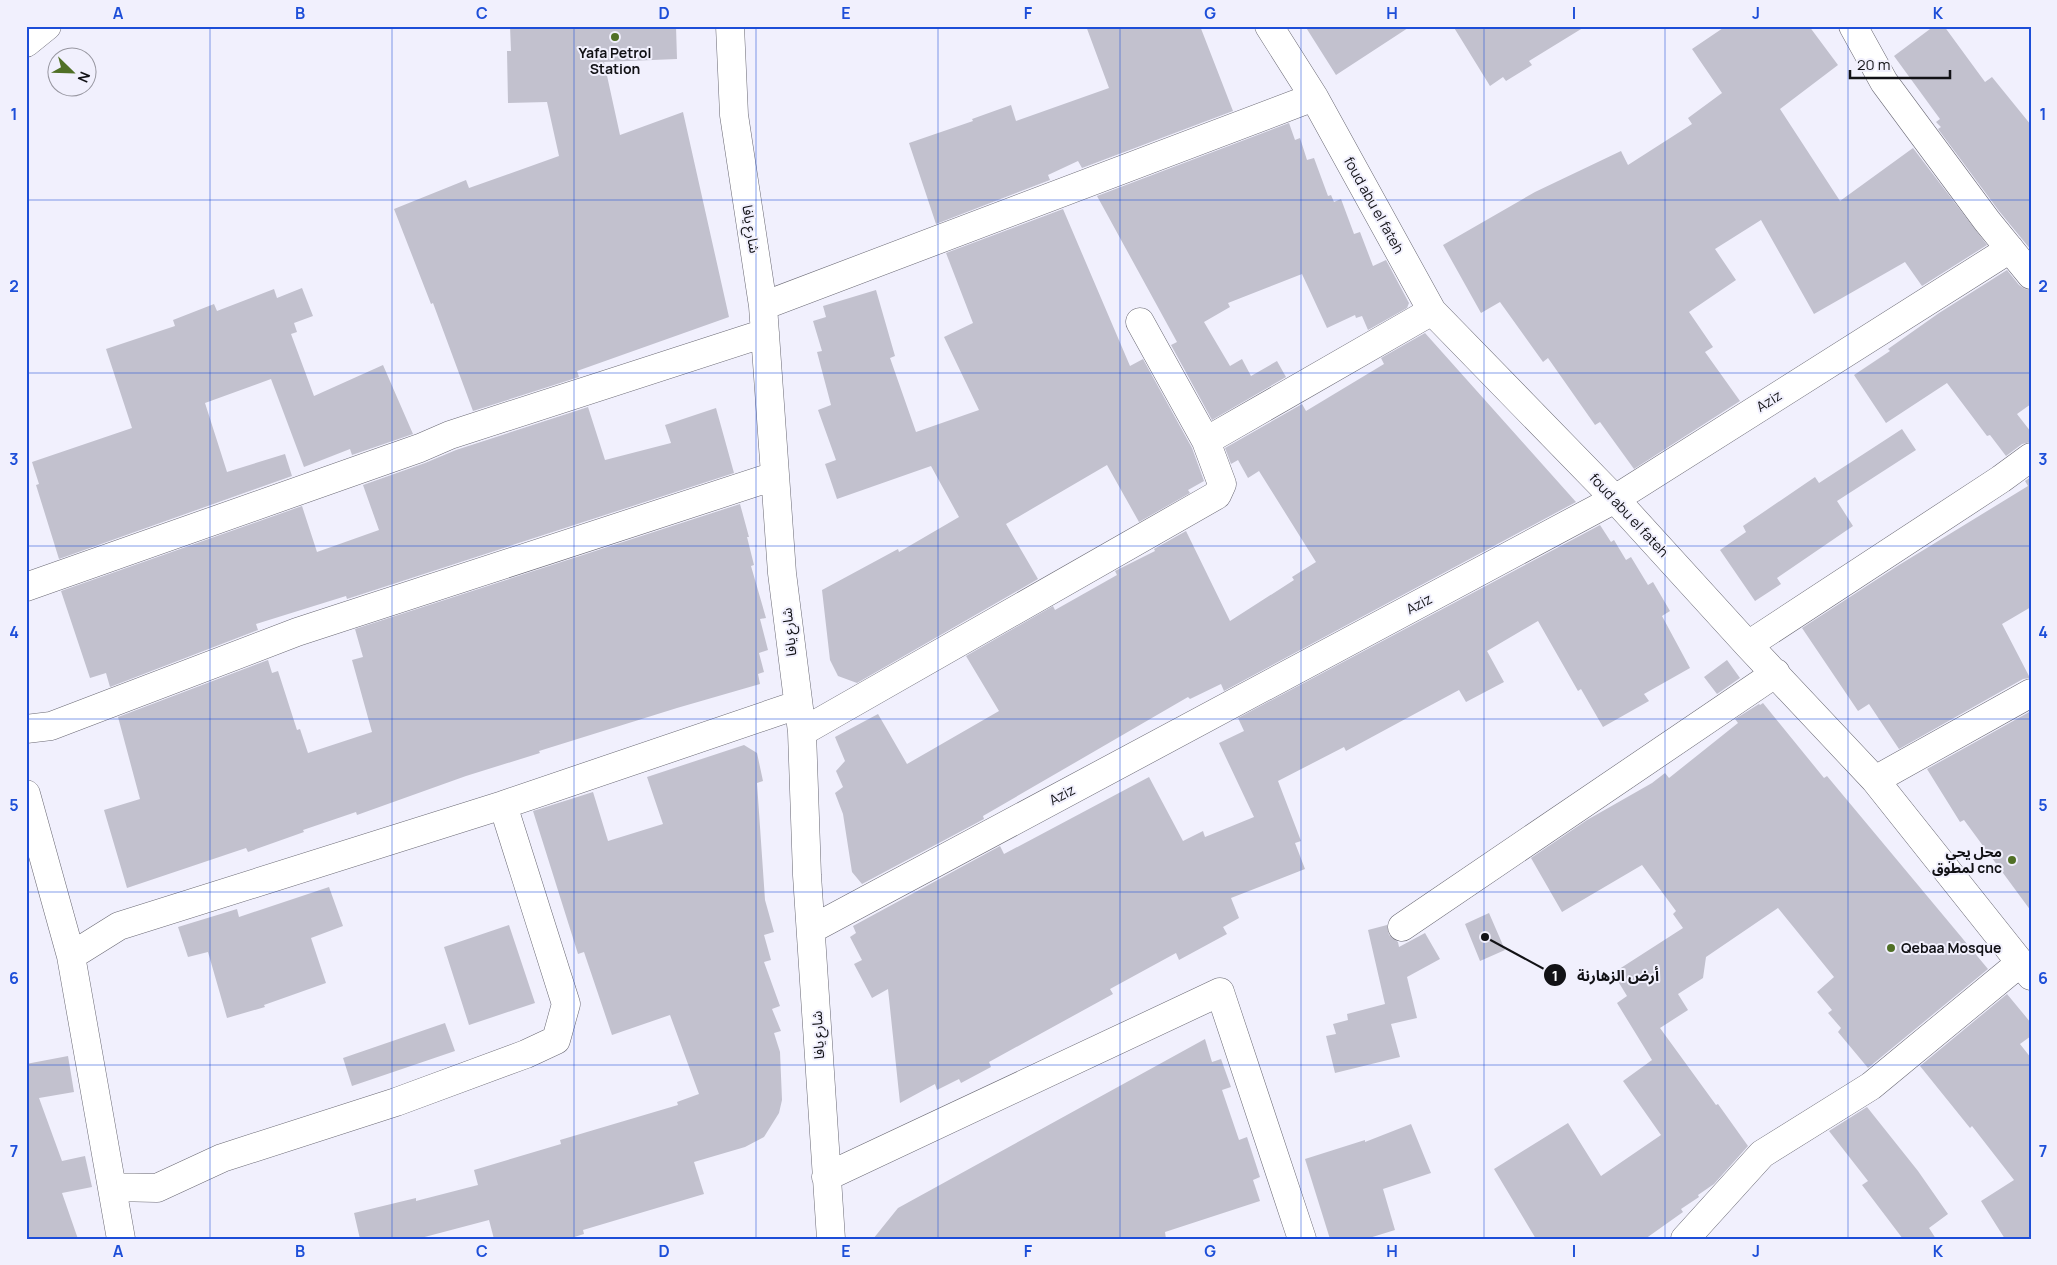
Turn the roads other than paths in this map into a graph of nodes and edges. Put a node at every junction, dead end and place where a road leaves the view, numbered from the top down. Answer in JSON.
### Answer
{"nodes":[{"id":1,"x":47,"y":26,"type":"edge"},
{"id":2,"x":730,"y":26,"type":"edge"},
{"id":3,"x":1269,"y":26,"type":"edge"},
{"id":4,"x":1854,"y":26,"type":"edge"},
{"id":5,"x":26,"y":43,"type":"edge"},
{"id":6,"x":1314,"y":97,"type":"junction"},
{"id":7,"x":2010,"y":249,"type":"junction"},
{"id":8,"x":2031,"y":275,"type":"edge"},
{"id":9,"x":763,"y":306,"type":"junction"},
{"id":10,"x":1432,"y":311,"type":"junction"},
{"id":11,"x":1140,"y":322,"type":"dead end"},
{"id":12,"x":765,"y":333,"type":"junction"},
{"id":13,"x":1206,"y":441,"type":"junction"},
{"id":14,"x":2031,"y":458,"type":"edge"},
{"id":15,"x":775,"y":476,"type":"junction"},
{"id":16,"x":1615,"y":499,"type":"junction"},
{"id":17,"x":26,"y":586,"type":"edge"},
{"id":18,"x":1748,"y":645,"type":"junction"},
{"id":19,"x":1776,"y":674,"type":"junction"},
{"id":20,"x":2031,"y":693,"type":"edge"},
{"id":21,"x":797,"y":705,"type":"junction"},
{"id":22,"x":26,"y":729,"type":"edge"},
{"id":23,"x":802,"y":732,"type":"junction"},
{"id":24,"x":1875,"y":780,"type":"junction"},
{"id":25,"x":26,"y":794,"type":"edge"},
{"id":26,"x":502,"y":805,"type":"junction"},
{"id":27,"x":1402,"y":927,"type":"dead end"},
{"id":28,"x":812,"y":929,"type":"junction"},
{"id":29,"x":72,"y":956,"type":"junction"},
{"id":30,"x":2026,"y":969,"type":"edge"},
{"id":31,"x":826,"y":1177,"type":"junction"},
{"id":32,"x":112,"y":1187,"type":"junction"},
{"id":33,"x":121,"y":1239,"type":"edge"},
{"id":34,"x":831,"y":1239,"type":"edge"},
{"id":35,"x":1302,"y":1239,"type":"edge"},
{"id":36,"x":1685,"y":1239,"type":"edge"}],
"edges":[{"from":1,"to":5,"type":"street"},
{"from":2,"to":9,"type":"street","name":"شارع يافا"},
{"from":3,"to":6,"type":"street","name":"foud abu el fateh"},
{"from":4,"to":7,"type":"street"},
{"from":6,"to":9,"type":"street"},
{"from":6,"to":10,"type":"street","name":"foud abu el fateh"},
{"from":7,"to":8,"type":"street"},
{"from":7,"to":16,"type":"street","name":"Aziz"},
{"from":9,"to":12,"type":"street","name":"شارع يافا"},
{"from":10,"to":13,"type":"street"},
{"from":10,"to":16,"type":"street","name":"foud abu el fateh"},
{"from":11,"to":13,"type":"street"},
{"from":12,"to":15,"type":"street","name":"شارع يافا"},
{"from":12,"to":17,"type":"street"},
{"from":13,"to":23,"type":"street"},
{"from":14,"to":18,"type":"street"},
{"from":15,"to":21,"type":"street","name":"شارع يافا"},
{"from":15,"to":22,"type":"street"},
{"from":16,"to":18,"type":"street","name":"foud abu el fateh"},
{"from":16,"to":28,"type":"street","name":"Aziz"},
{"from":18,"to":19,"type":"street","name":"foud abu el fateh"},
{"from":19,"to":24,"type":"street","name":"foud abu el fateh"},
{"from":19,"to":27,"type":"street"},
{"from":20,"to":24,"type":"street"},
{"from":21,"to":23,"type":"street","name":"شارع يافا"},
{"from":21,"to":26,"type":"street"},
{"from":23,"to":28,"type":"street","name":"شارع يافا"},
{"from":24,"to":30,"type":"street","name":"foud abu el fateh"},
{"from":25,"to":29,"type":"street"},
{"from":26,"to":29,"type":"street"},
{"from":26,"to":32,"type":"street"},
{"from":28,"to":31,"type":"street","name":"شارع يافا"},
{"from":29,"to":32,"type":"street"},
{"from":30,"to":36,"type":"street"},
{"from":31,"to":34,"type":"street","name":"شارع يافا"},
{"from":31,"to":35,"type":"street"},
{"from":32,"to":33,"type":"street"}]}
